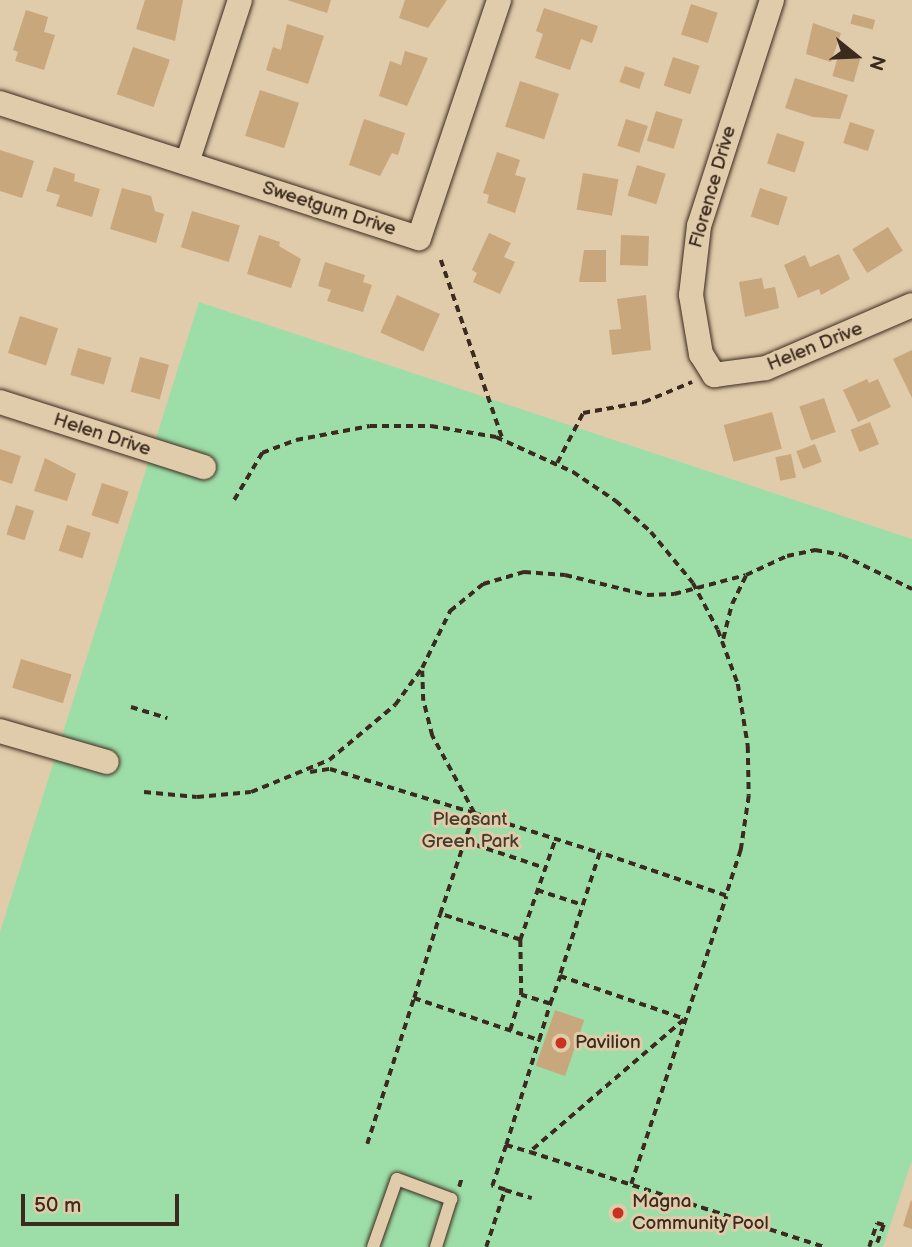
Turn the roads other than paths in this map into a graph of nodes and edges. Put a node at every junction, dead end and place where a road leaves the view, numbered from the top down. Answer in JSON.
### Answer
{"nodes":[{"id":1,"x":240,"y":0,"type":"edge"},
{"id":2,"x":499,"y":0,"type":"edge"},
{"id":3,"x":772,"y":0,"type":"edge"},
{"id":4,"x":0,"y":103,"type":"edge"},
{"id":5,"x":187,"y":163,"type":"junction"},
{"id":6,"x":912,"y":305,"type":"edge"},
{"id":7,"x":704,"y":378,"type":"joint"},
{"id":8,"x":0,"y":402,"type":"edge"},
{"id":9,"x":204,"y":467,"type":"dead end"},
{"id":10,"x":0,"y":731,"type":"edge"},
{"id":11,"x":107,"y":762,"type":"dead end"},
{"id":12,"x":373,"y":1247,"type":"edge"},
{"id":13,"x":436,"y":1247,"type":"edge"}],
"edges":[{"from":1,"to":5,"type":"street"},
{"from":2,"to":5,"type":"street","name":"Sweetgum Drive"},
{"from":3,"to":7,"type":"street","name":"Florence Drive"},
{"from":4,"to":5,"type":"street","name":"Sweetgum Drive"},
{"from":6,"to":7,"type":"street","name":"Helen Drive"},
{"from":8,"to":9,"type":"street","name":"Helen Drive"},
{"from":10,"to":11,"type":"street"},
{"from":12,"to":13,"type":"lane"}]}
